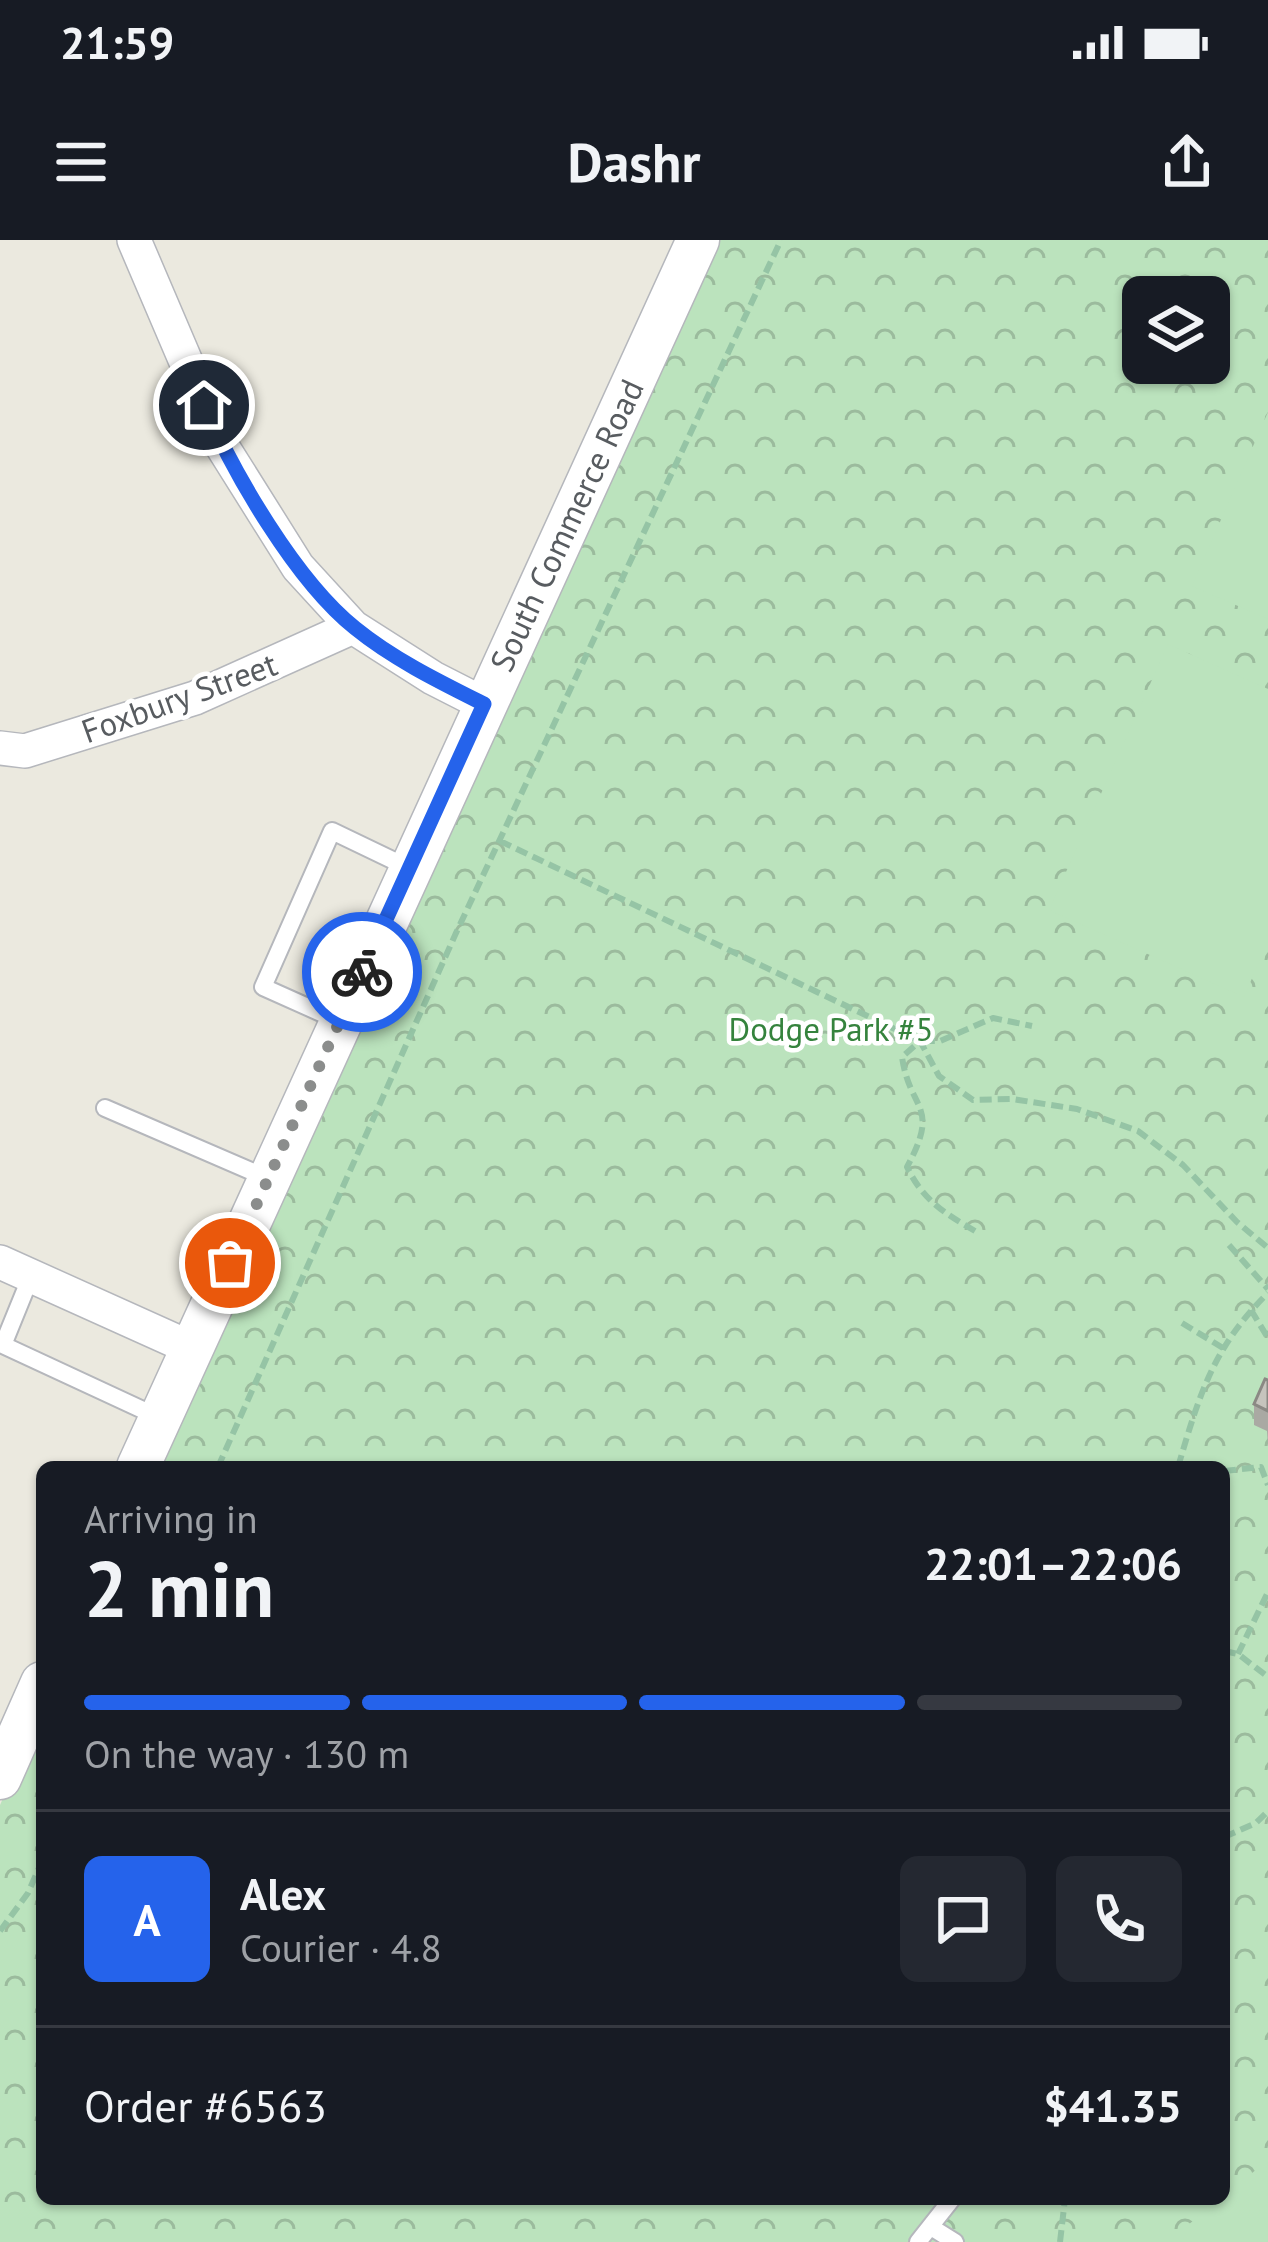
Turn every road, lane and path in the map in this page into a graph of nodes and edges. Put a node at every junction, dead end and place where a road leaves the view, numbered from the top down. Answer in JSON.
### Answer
{"nodes":[{"id":1,"x":134,"y":240,"type":"edge"},
{"id":2,"x":698,"y":240,"type":"edge"},
{"id":3,"x":781,"y":240,"type":"edge"},
{"id":4,"x":353,"y":627,"type":"junction"},
{"id":5,"x":484,"y":704,"type":"junction"},
{"id":6,"x":0,"y":748,"type":"edge"},
{"id":7,"x":500,"y":841,"type":"junction"},
{"id":8,"x":410,"y":868,"type":"junction"},
{"id":9,"x":340,"y":1021,"type":"junction"},
{"id":10,"x":1032,"y":1027,"type":"dead end"},
{"id":11,"x":920,"y":1041,"type":"junction"},
{"id":12,"x":105,"y":1108,"type":"dead end"},
{"id":13,"x":268,"y":1178,"type":"junction"},
{"id":14,"x":975,"y":1231,"type":"dead end"},
{"id":15,"x":1229,"y":1245,"type":"dead end"},
{"id":16,"x":1268,"y":1248,"type":"edge"},
{"id":17,"x":0,"y":1262,"type":"edge"},
{"id":18,"x":32,"y":1276,"type":"junction"},
{"id":19,"x":1268,"y":1291,"type":"edge"},
{"id":20,"x":1251,"y":1310,"type":"junction"},
{"id":21,"x":1182,"y":1323,"type":"dead end"},
{"id":22,"x":1268,"y":1338,"type":"edge"},
{"id":23,"x":191,"y":1348,"type":"junction"},
{"id":24,"x":1223,"y":1348,"type":"junction"},
{"id":25,"x":160,"y":1418,"type":"junction"},
{"id":26,"x":141,"y":1461,"type":"edge"},
{"id":27,"x":221,"y":1461,"type":"edge"},
{"id":28,"x":1180,"y":1461,"type":"edge"},
{"id":29,"x":1230,"y":1470,"type":"edge"},
{"id":30,"x":1268,"y":1484,"type":"edge"},
{"id":31,"x":1268,"y":1592,"type":"edge"},
{"id":32,"x":1230,"y":1652,"type":"edge"},
{"id":33,"x":1238,"y":1654,"type":"junction"},
{"id":34,"x":1268,"y":1677,"type":"edge"},
{"id":35,"x":36,"y":1697,"type":"edge"},
{"id":36,"x":0,"y":1778,"type":"edge"},
{"id":37,"x":1268,"y":1811,"type":"edge"},
{"id":38,"x":1230,"y":1834,"type":"edge"},
{"id":39,"x":36,"y":1875,"type":"edge"},
{"id":40,"x":0,"y":1931,"type":"edge"},
{"id":41,"x":948,"y":2205,"type":"edge"},
{"id":42,"x":1064,"y":2205,"type":"edge"},
{"id":43,"x":931,"y":2227,"type":"junction"},
{"id":44,"x":918,"y":2242,"type":"edge"},
{"id":45,"x":955,"y":2242,"type":"edge"},
{"id":46,"x":1060,"y":2242,"type":"edge"}],
"edges":[{"from":1,"to":4,"type":"street"},
{"from":2,"to":5,"type":"street","name":"South Commerce Road"},
{"from":3,"to":7,"type":"path"},
{"from":4,"to":5,"type":"street"},
{"from":4,"to":6,"type":"street","name":"Foxbury Street"},
{"from":5,"to":8,"type":"street","name":"South Commerce Road"},
{"from":7,"to":11,"type":"path"},
{"from":7,"to":27,"type":"path"},
{"from":8,"to":9,"type":"street","name":"South Commerce Road"},
{"from":8,"to":9,"type":"lane"},
{"from":9,"to":13,"type":"street","name":"South Commerce Road"},
{"from":10,"to":11,"type":"path"},
{"from":11,"to":14,"type":"path"},
{"from":11,"to":16,"type":"path"},
{"from":12,"to":13,"type":"lane"},
{"from":13,"to":23,"type":"street","name":"South Commerce Road"},
{"from":15,"to":19,"type":"path"},
{"from":17,"to":18,"type":"street"},
{"from":18,"to":23,"type":"street"},
{"from":18,"to":25,"type":"lane"},
{"from":19,"to":20,"type":"path"},
{"from":20,"to":22,"type":"path"},
{"from":20,"to":24,"type":"path"},
{"from":21,"to":24,"type":"path"},
{"from":23,"to":25,"type":"street","name":"South Commerce Road"},
{"from":24,"to":28,"type":"path"},
{"from":25,"to":26,"type":"street","name":"South Commerce Road"},
{"from":29,"to":30,"type":"path"},
{"from":31,"to":33,"type":"path"},
{"from":32,"to":33,"type":"path"},
{"from":33,"to":34,"type":"path"},
{"from":35,"to":36,"type":"street"},
{"from":37,"to":38,"type":"path"},
{"from":39,"to":40,"type":"path"},
{"from":41,"to":43,"type":"lane"},
{"from":42,"to":46,"type":"path"},
{"from":43,"to":44,"type":"lane"},
{"from":43,"to":45,"type":"lane"}]}
